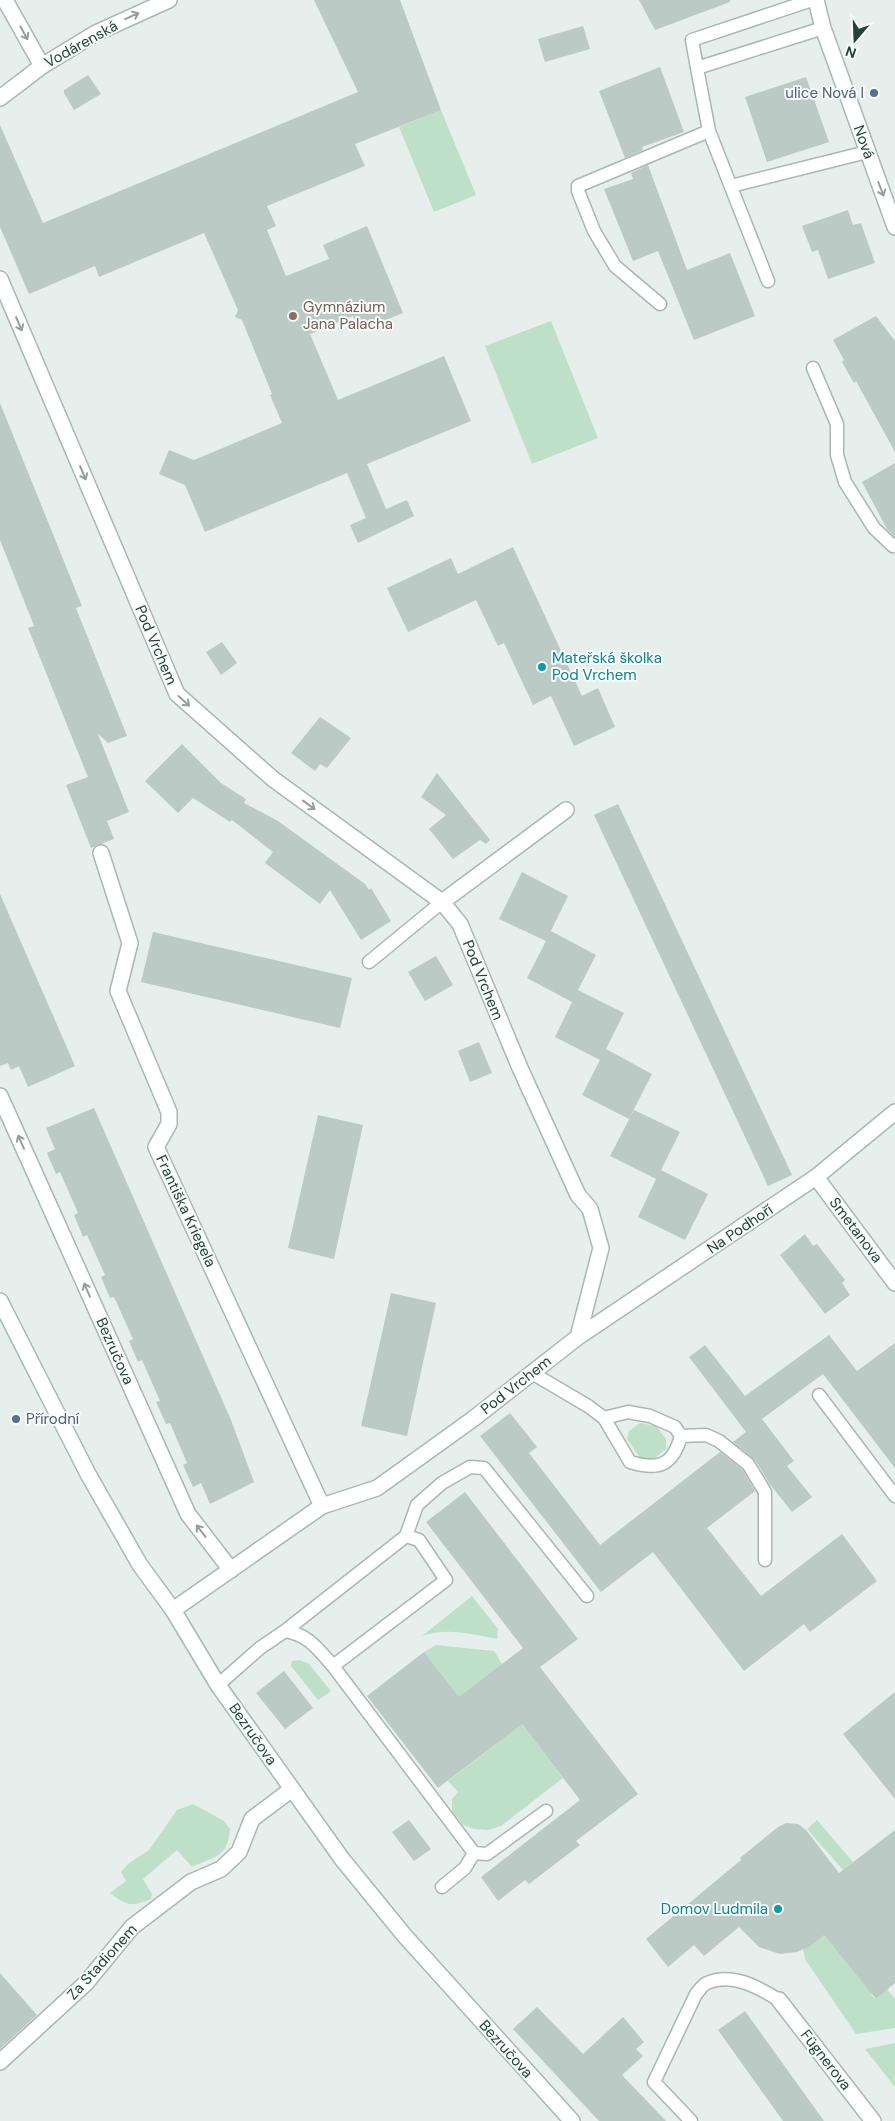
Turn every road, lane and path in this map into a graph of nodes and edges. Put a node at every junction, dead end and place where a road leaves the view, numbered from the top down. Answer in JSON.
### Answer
{"nodes":[{"id":1,"x":5,"y":0,"type":"edge"},
{"id":2,"x":169,"y":0,"type":"edge"},
{"id":3,"x":812,"y":0,"type":"edge"},
{"id":4,"x":816,"y":0,"type":"edge"},
{"id":5,"x":823,"y":28,"type":"junction"},
{"id":6,"x":42,"y":66,"type":"junction"},
{"id":7,"x":697,"y":68,"type":"junction"},
{"id":8,"x":0,"y":98,"type":"edge"},
{"id":9,"x":709,"y":131,"type":"junction"},
{"id":10,"x":867,"y":152,"type":"junction"},
{"id":11,"x":731,"y":186,"type":"junction"},
{"id":12,"x":895,"y":227,"type":"edge"},
{"id":13,"x":0,"y":279,"type":"edge"},
{"id":14,"x":768,"y":281,"type":"dead end"},
{"id":15,"x":660,"y":304,"type":"dead end"},
{"id":16,"x":813,"y":368,"type":"dead end"},
{"id":17,"x":895,"y":545,"type":"edge"},
{"id":18,"x":566,"y":810,"type":"dead end"},
{"id":19,"x":101,"y":853,"type":"dead end"},
{"id":20,"x":442,"y":902,"type":"junction"},
{"id":21,"x":369,"y":962,"type":"dead end"},
{"id":22,"x":0,"y":1096,"type":"edge"},
{"id":23,"x":895,"y":1112,"type":"edge"},
{"id":24,"x":6,"y":1125,"type":"edge"},
{"id":25,"x":816,"y":1177,"type":"junction"},
{"id":26,"x":895,"y":1283,"type":"edge"},
{"id":27,"x":0,"y":1301,"type":"edge"},
{"id":28,"x":578,"y":1337,"type":"junction"},
{"id":29,"x":532,"y":1373,"type":"junction"},
{"id":30,"x":819,"y":1395,"type":"dead end"},
{"id":31,"x":604,"y":1418,"type":"junction"},
{"id":32,"x":682,"y":1436,"type":"junction"},
{"id":33,"x":895,"y":1496,"type":"edge"},
{"id":34,"x":322,"y":1506,"type":"junction"},
{"id":35,"x":406,"y":1536,"type":"junction"},
{"id":36,"x":765,"y":1560,"type":"dead end"},
{"id":37,"x":231,"y":1570,"type":"junction"},
{"id":38,"x":587,"y":1596,"type":"dead end"},
{"id":39,"x":173,"y":1610,"type":"junction"},
{"id":40,"x":285,"y":1631,"type":"junction"},
{"id":41,"x":333,"y":1666,"type":"junction"},
{"id":42,"x":218,"y":1685,"type":"junction"},
{"id":43,"x":292,"y":1789,"type":"junction"},
{"id":44,"x":546,"y":1811,"type":"dead end"},
{"id":45,"x":474,"y":1853,"type":"junction"},
{"id":46,"x":442,"y":1887,"type":"dead end"},
{"id":47,"x":779,"y":2000,"type":"joint"},
{"id":48,"x":0,"y":2062,"type":"edge"},
{"id":49,"x":572,"y":2121,"type":"edge"},
{"id":50,"x":691,"y":2121,"type":"edge"},
{"id":51,"x":873,"y":2121,"type":"edge"}],
"edges":[{"from":1,"to":6,"type":"street","one_way":true},
{"from":6,"to":2,"type":"street","name":"Vodárenská","one_way":true},
{"from":3,"to":7,"type":"lane"},
{"from":4,"to":5,"type":"street","name":"Nová"},
{"from":5,"to":7,"type":"lane"},
{"from":5,"to":10,"type":"street","name":"Nová"},
{"from":6,"to":8,"type":"street","name":"Vodárenská"},
{"from":7,"to":9,"type":"lane"},
{"from":9,"to":11,"type":"lane"},
{"from":9,"to":15,"type":"lane"},
{"from":10,"to":11,"type":"lane"},
{"from":10,"to":12,"type":"street","name":"Nová","one_way":true},
{"from":11,"to":14,"type":"lane"},
{"from":13,"to":20,"type":"street","name":"Pod Vrchem","one_way":true},
{"from":16,"to":17,"type":"lane"},
{"from":18,"to":20,"type":"street"},
{"from":19,"to":34,"type":"street","name":"Františka Kriegela"},
{"from":20,"to":21,"type":"lane"},
{"from":20,"to":28,"type":"street","name":"Pod Vrchem"},
{"from":22,"to":24,"type":"street","name":"Bezručova"},
{"from":23,"to":25,"type":"street","name":"Na Podhoří"},
{"from":37,"to":24,"type":"street","name":"Bezručova","one_way":true},
{"from":25,"to":26,"type":"street","name":"Smetanova"},
{"from":25,"to":28,"type":"street","name":"Na Podhoří"},
{"from":27,"to":39,"type":"street","name":"Bezručova"},
{"from":28,"to":29,"type":"street","name":"Pod Vrchem"},
{"from":29,"to":31,"type":"lane"},
{"from":29,"to":34,"type":"street","name":"Pod Vrchem"},
{"from":30,"to":33,"type":"lane"},
{"from":31,"to":32,"type":"lane"},
{"from":31,"to":32,"type":"lane"},
{"from":32,"to":36,"type":"lane"},
{"from":34,"to":37,"type":"street","name":"Pod Vrchem"},
{"from":35,"to":38,"type":"lane"},
{"from":35,"to":40,"type":"lane"},
{"from":35,"to":41,"type":"lane"},
{"from":37,"to":39,"type":"street","name":"Pod Vrchem"},
{"from":39,"to":42,"type":"street","name":"Bezručova"},
{"from":40,"to":41,"type":"lane"},
{"from":40,"to":42,"type":"lane"},
{"from":41,"to":45,"type":"lane"},
{"from":42,"to":43,"type":"street","name":"Bezručova"},
{"from":43,"to":48,"type":"street","name":"Za Stadionem"},
{"from":43,"to":49,"type":"street","name":"Bezručova"},
{"from":44,"to":45,"type":"lane"},
{"from":45,"to":46,"type":"lane"},
{"from":47,"to":50,"type":"lane"},
{"from":47,"to":51,"type":"street","name":"Fügnerova"}]}
